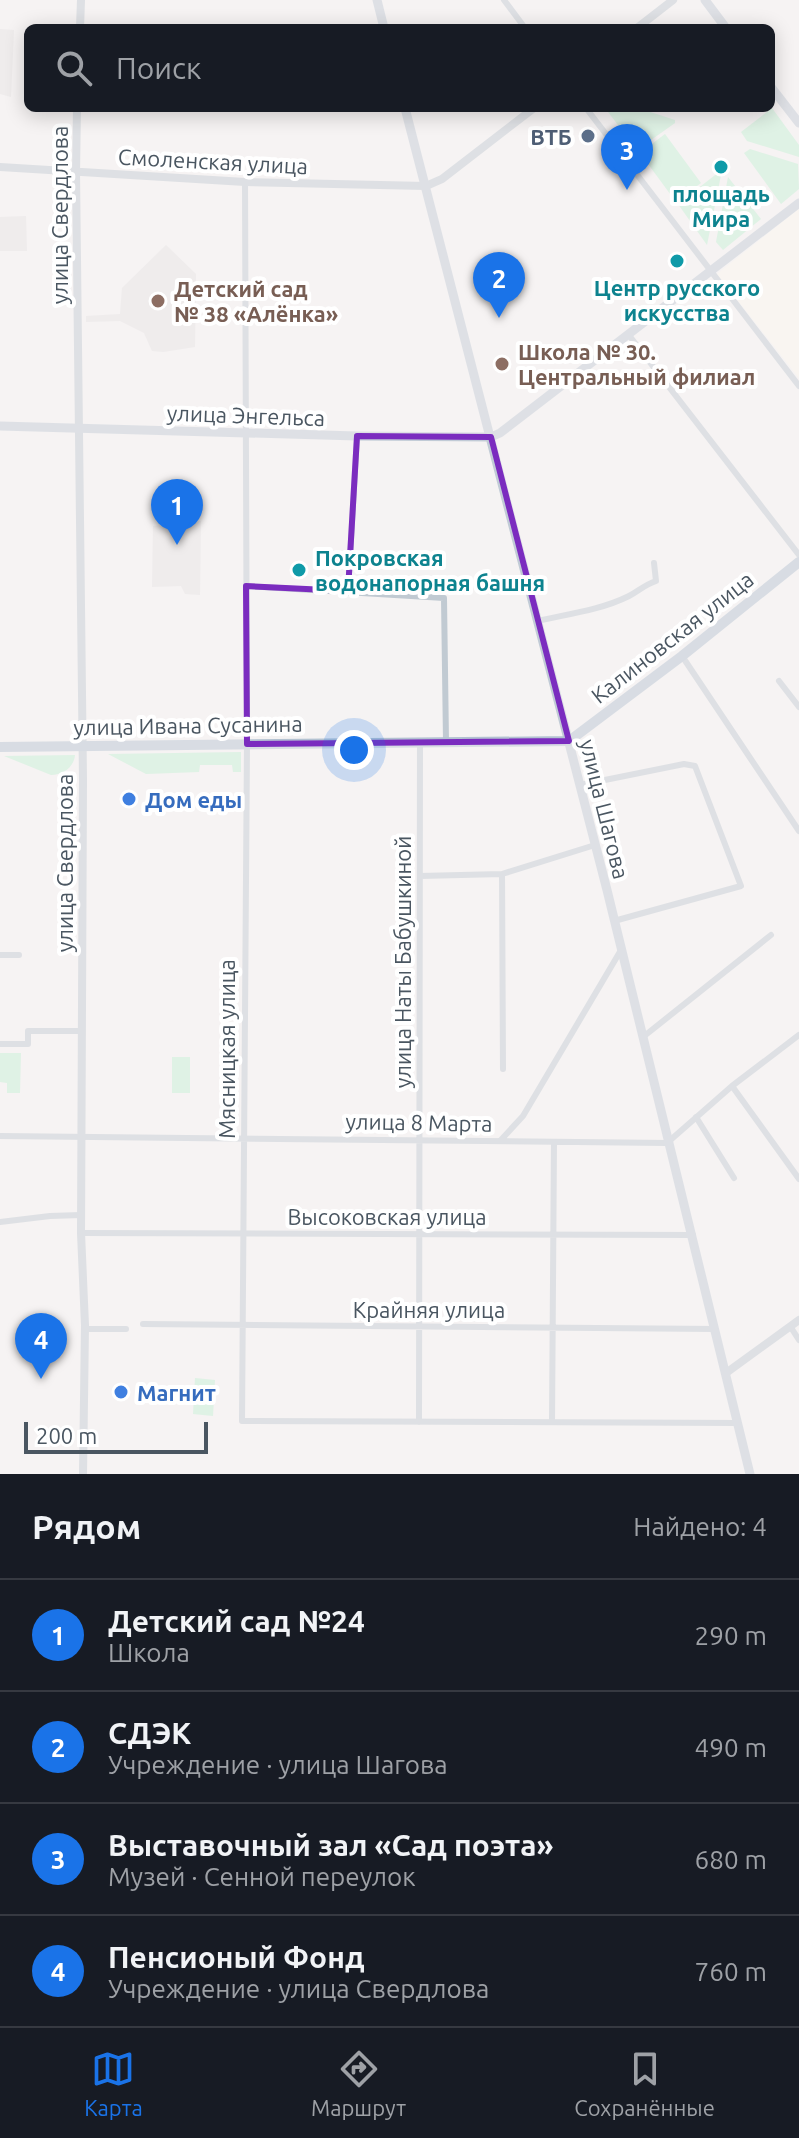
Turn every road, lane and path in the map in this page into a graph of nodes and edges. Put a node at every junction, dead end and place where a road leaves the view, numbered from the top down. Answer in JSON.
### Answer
{"nodes":[{"id":1,"x":81,"y":0,"type":"edge"},
{"id":2,"x":377,"y":0,"type":"edge"},
{"id":3,"x":504,"y":0,"type":"edge"},
{"id":4,"x":673,"y":0,"type":"edge"},
{"id":5,"x":705,"y":0,"type":"edge"},
{"id":6,"x":80,"y":24,"type":"edge"},
{"id":7,"x":383,"y":24,"type":"edge"},
{"id":8,"x":522,"y":24,"type":"edge"},
{"id":9,"x":642,"y":24,"type":"edge"},
{"id":10,"x":723,"y":24,"type":"edge"},
{"id":11,"x":775,"y":92,"type":"edge"},
{"id":12,"x":77,"y":112,"type":"edge"},
{"id":13,"x":406,"y":112,"type":"edge"},
{"id":14,"x":529,"y":112,"type":"edge"},
{"id":15,"x":589,"y":112,"type":"edge"},
{"id":16,"x":799,"y":123,"type":"edge"},
{"id":17,"x":0,"y":167,"type":"edge"},
{"id":18,"x":76,"y":173,"type":"junction"},
{"id":19,"x":245,"y":182,"type":"junction"},
{"id":20,"x":426,"y":186,"type":"junction"},
{"id":21,"x":799,"y":203,"type":"edge"},
{"id":22,"x":710,"y":273,"type":"junction"},
{"id":23,"x":628,"y":334,"type":"junction"},
{"id":24,"x":799,"y":386,"type":"edge"},
{"id":25,"x":0,"y":426,"type":"edge"},
{"id":26,"x":79,"y":429,"type":"junction"},
{"id":27,"x":245,"y":433,"type":"junction"},
{"id":28,"x":357,"y":436,"type":"junction"},
{"id":29,"x":491,"y":437,"type":"junction"},
{"id":30,"x":799,"y":555,"type":"edge"},
{"id":31,"x":799,"y":562,"type":"edge"},
{"id":32,"x":654,"y":563,"type":"dead end"},
{"id":33,"x":246,"y":586,"type":"junction"},
{"id":34,"x":348,"y":591,"type":"junction"},
{"id":35,"x":537,"y":621,"type":"junction"},
{"id":36,"x":682,"y":656,"type":"junction"},
{"id":37,"x":779,"y":681,"type":"dead end"},
{"id":38,"x":799,"y":707,"type":"edge"},
{"id":39,"x":569,"y":741,"type":"junction"},
{"id":40,"x":420,"y":742,"type":"junction"},
{"id":41,"x":446,"y":742,"type":"junction"},
{"id":42,"x":247,"y":744,"type":"junction"},
{"id":43,"x":82,"y":746,"type":"junction"},
{"id":44,"x":0,"y":747,"type":"edge"},
{"id":45,"x":580,"y":785,"type":"junction"},
{"id":46,"x":799,"y":831,"type":"edge"},
{"id":47,"x":595,"y":845,"type":"junction"},
{"id":48,"x":502,"y":874,"type":"junction"},
{"id":49,"x":420,"y":876,"type":"junction"},
{"id":50,"x":614,"y":921,"type":"junction"},
{"id":51,"x":771,"y":935,"type":"dead end"},
{"id":52,"x":621,"y":950,"type":"junction"},
{"id":53,"x":0,"y":955,"type":"edge"},
{"id":54,"x":19,"y":955,"type":"dead end"},
{"id":55,"x":82,"y":1031,"type":"junction"},
{"id":56,"x":799,"y":1035,"type":"edge"},
{"id":57,"x":642,"y":1038,"type":"junction"},
{"id":58,"x":0,"y":1044,"type":"edge"},
{"id":59,"x":503,"y":1069,"type":"dead end"},
{"id":60,"x":732,"y":1086,"type":"junction"},
{"id":61,"x":696,"y":1117,"type":"junction"},
{"id":62,"x":0,"y":1136,"type":"edge"},
{"id":63,"x":81,"y":1137,"type":"junction"},
{"id":64,"x":244,"y":1139,"type":"junction"},
{"id":65,"x":420,"y":1140,"type":"junction"},
{"id":66,"x":500,"y":1141,"type":"junction"},
{"id":67,"x":554,"y":1142,"type":"junction"},
{"id":68,"x":667,"y":1143,"type":"junction"},
{"id":69,"x":734,"y":1178,"type":"dead end"},
{"id":70,"x":799,"y":1179,"type":"edge"},
{"id":71,"x":81,"y":1215,"type":"junction"},
{"id":72,"x":0,"y":1222,"type":"edge"},
{"id":73,"x":81,"y":1233,"type":"junction"},
{"id":74,"x":243,"y":1234,"type":"junction"},
{"id":75,"x":419,"y":1235,"type":"junction"},
{"id":76,"x":553,"y":1235,"type":"junction"},
{"id":77,"x":693,"y":1235,"type":"junction"},
{"id":78,"x":799,"y":1320,"type":"edge"},
{"id":79,"x":143,"y":1324,"type":"dead end"},
{"id":80,"x":243,"y":1326,"type":"junction"},
{"id":81,"x":790,"y":1326,"type":"junction"},
{"id":82,"x":419,"y":1327,"type":"junction"},
{"id":83,"x":552,"y":1328,"type":"junction"},
{"id":84,"x":84,"y":1329,"type":"junction"},
{"id":85,"x":126,"y":1329,"type":"dead end"},
{"id":86,"x":715,"y":1329,"type":"junction"},
{"id":87,"x":799,"y":1340,"type":"edge"},
{"id":88,"x":726,"y":1373,"type":"junction"},
{"id":89,"x":419,"y":1422,"type":"junction"},
{"id":90,"x":552,"y":1422,"type":"junction"},
{"id":91,"x":738,"y":1423,"type":"junction"},
{"id":92,"x":83,"y":1474,"type":"edge"},
{"id":93,"x":750,"y":1474,"type":"edge"}],
"edges":[{"from":1,"to":6,"type":"street"},
{"from":2,"to":7,"type":"main road"},
{"from":3,"to":8,"type":"street"},
{"from":4,"to":9,"type":"street"},
{"from":5,"to":10,"type":"main road"},
{"from":11,"to":16,"type":"main road"},
{"from":12,"to":18,"type":"street","name":"улица Свердлова"},
{"from":13,"to":20,"type":"main road","name":"улица Шагова"},
{"from":14,"to":20,"type":"street"},
{"from":15,"to":22,"type":"street"},
{"from":17,"to":18,"type":"street","name":"Смоленская улица"},
{"from":18,"to":19,"type":"street","name":"Смоленская улица"},
{"from":18,"to":26,"type":"street","name":"улица Свердлова"},
{"from":19,"to":20,"type":"street","name":"Смоленская улица"},
{"from":19,"to":27,"type":"street","name":"Мясницкая улица"},
{"from":20,"to":29,"type":"main road","name":"улица Шагова"},
{"from":21,"to":22,"type":"main road"},
{"from":22,"to":23,"type":"main road"},
{"from":22,"to":24,"type":"street"},
{"from":23,"to":29,"type":"main road"},
{"from":23,"to":30,"type":"street"},
{"from":25,"to":26,"type":"main road","name":"улица Энгельса"},
{"from":26,"to":27,"type":"main road","name":"улица Энгельса"},
{"from":26,"to":43,"type":"street","name":"улица Свердлова"},
{"from":27,"to":28,"type":"main road","name":"улица Энгельса"},
{"from":27,"to":33,"type":"street","name":"Мясницкая улица"},
{"from":28,"to":29,"type":"main road","name":"улица Энгельса"},
{"from":28,"to":34,"type":"street"},
{"from":29,"to":35,"type":"main road","name":"улица Шагова"},
{"from":31,"to":36,"type":"main road","name":"Калиновская улица"},
{"from":32,"to":35,"type":"street"},
{"from":33,"to":34,"type":"street"},
{"from":33,"to":42,"type":"street","name":"Мясницкая улица"},
{"from":34,"to":41,"type":"street"},
{"from":35,"to":39,"type":"main road","name":"улица Шагова"},
{"from":36,"to":39,"type":"main road","name":"Калиновская улица"},
{"from":36,"to":46,"type":"street"},
{"from":37,"to":38,"type":"street"},
{"from":39,"to":41,"type":"main road","name":"улица Ивана Сусанина"},
{"from":39,"to":45,"type":"main road","name":"улица Шагова"},
{"from":40,"to":41,"type":"main road","name":"улица Ивана Сусанина"},
{"from":40,"to":42,"type":"main road","name":"улица Ивана Сусанина"},
{"from":40,"to":49,"type":"street","name":"улица Наты Бабушкиной"},
{"from":42,"to":43,"type":"main road","name":"улица Ивана Сусанина"},
{"from":42,"to":64,"type":"street","name":"Мясницкая улица"},
{"from":43,"to":44,"type":"main road","name":"улица Ивана Сусанина"},
{"from":43,"to":55,"type":"street","name":"улица Свердлова"},
{"from":45,"to":47,"type":"main road","name":"улица Шагова"},
{"from":45,"to":50,"type":"street"},
{"from":47,"to":48,"type":"street"},
{"from":47,"to":50,"type":"main road","name":"улица Шагова"},
{"from":48,"to":49,"type":"street"},
{"from":48,"to":59,"type":"street"},
{"from":49,"to":65,"type":"street","name":"улица Наты Бабушкиной"},
{"from":50,"to":52,"type":"main road","name":"улица Шагова"},
{"from":51,"to":57,"type":"street"},
{"from":52,"to":57,"type":"main road","name":"улица Шагова"},
{"from":52,"to":66,"type":"street"},
{"from":53,"to":54,"type":"street"},
{"from":55,"to":58,"type":"street"},
{"from":55,"to":63,"type":"street","name":"улица Свердлова"},
{"from":56,"to":60,"type":"street"},
{"from":57,"to":68,"type":"main road","name":"улица Шагова"},
{"from":60,"to":61,"type":"street"},
{"from":60,"to":70,"type":"street"},
{"from":61,"to":68,"type":"street"},
{"from":61,"to":69,"type":"street"},
{"from":62,"to":63,"type":"street","name":"улица 8 Марта"},
{"from":63,"to":64,"type":"street","name":"улица 8 Марта"},
{"from":63,"to":71,"type":"street","name":"улица Свердлова"},
{"from":64,"to":65,"type":"street","name":"улица 8 Марта"},
{"from":64,"to":74,"type":"street","name":"Мясницкая улица"},
{"from":65,"to":66,"type":"street","name":"улица 8 Марта"},
{"from":65,"to":75,"type":"street","name":"улица Наты Бабушкиной"},
{"from":66,"to":67,"type":"street","name":"улица 8 Марта"},
{"from":67,"to":68,"type":"street","name":"улица 8 Марта"},
{"from":67,"to":76,"type":"street"},
{"from":68,"to":77,"type":"main road","name":"улица Шагова"},
{"from":71,"to":72,"type":"street"},
{"from":71,"to":73,"type":"street","name":"улица Свердлова"},
{"from":73,"to":74,"type":"street","name":"Высоковская улица"},
{"from":73,"to":84,"type":"street","name":"улица Свердлова"},
{"from":74,"to":75,"type":"street","name":"Высоковская улица"},
{"from":74,"to":80,"type":"street","name":"Мясницкая улица"},
{"from":75,"to":76,"type":"street","name":"Высоковская улица"},
{"from":75,"to":82,"type":"street","name":"улица Наты Бабушкиной"},
{"from":76,"to":77,"type":"street","name":"Высоковская улица"},
{"from":76,"to":83,"type":"street"},
{"from":77,"to":86,"type":"main road","name":"улица Шагова"},
{"from":78,"to":81,"type":"street"},
{"from":79,"to":80,"type":"street","name":"Крайняя улица"},
{"from":80,"to":82,"type":"street","name":"Крайняя улица"},
{"from":80,"to":89,"type":"street","name":"Мясницкая улица"},
{"from":81,"to":87,"type":"street"},
{"from":81,"to":88,"type":"street"},
{"from":82,"to":83,"type":"street","name":"Крайняя улица"},
{"from":82,"to":89,"type":"street","name":"улица Наты Бабушкиной"},
{"from":83,"to":86,"type":"street","name":"Крайняя улица"},
{"from":83,"to":90,"type":"street"},
{"from":84,"to":85,"type":"street"},
{"from":84,"to":92,"type":"street","name":"улица Свердлова"},
{"from":86,"to":88,"type":"main road","name":"улица Шагова"},
{"from":88,"to":91,"type":"main road","name":"улица Шагова"},
{"from":89,"to":90,"type":"street","name":"Мясницкая улица"},
{"from":90,"to":91,"type":"street","name":"Мясницкая улица"},
{"from":91,"to":93,"type":"main road","name":"улица Шагова"}]}
